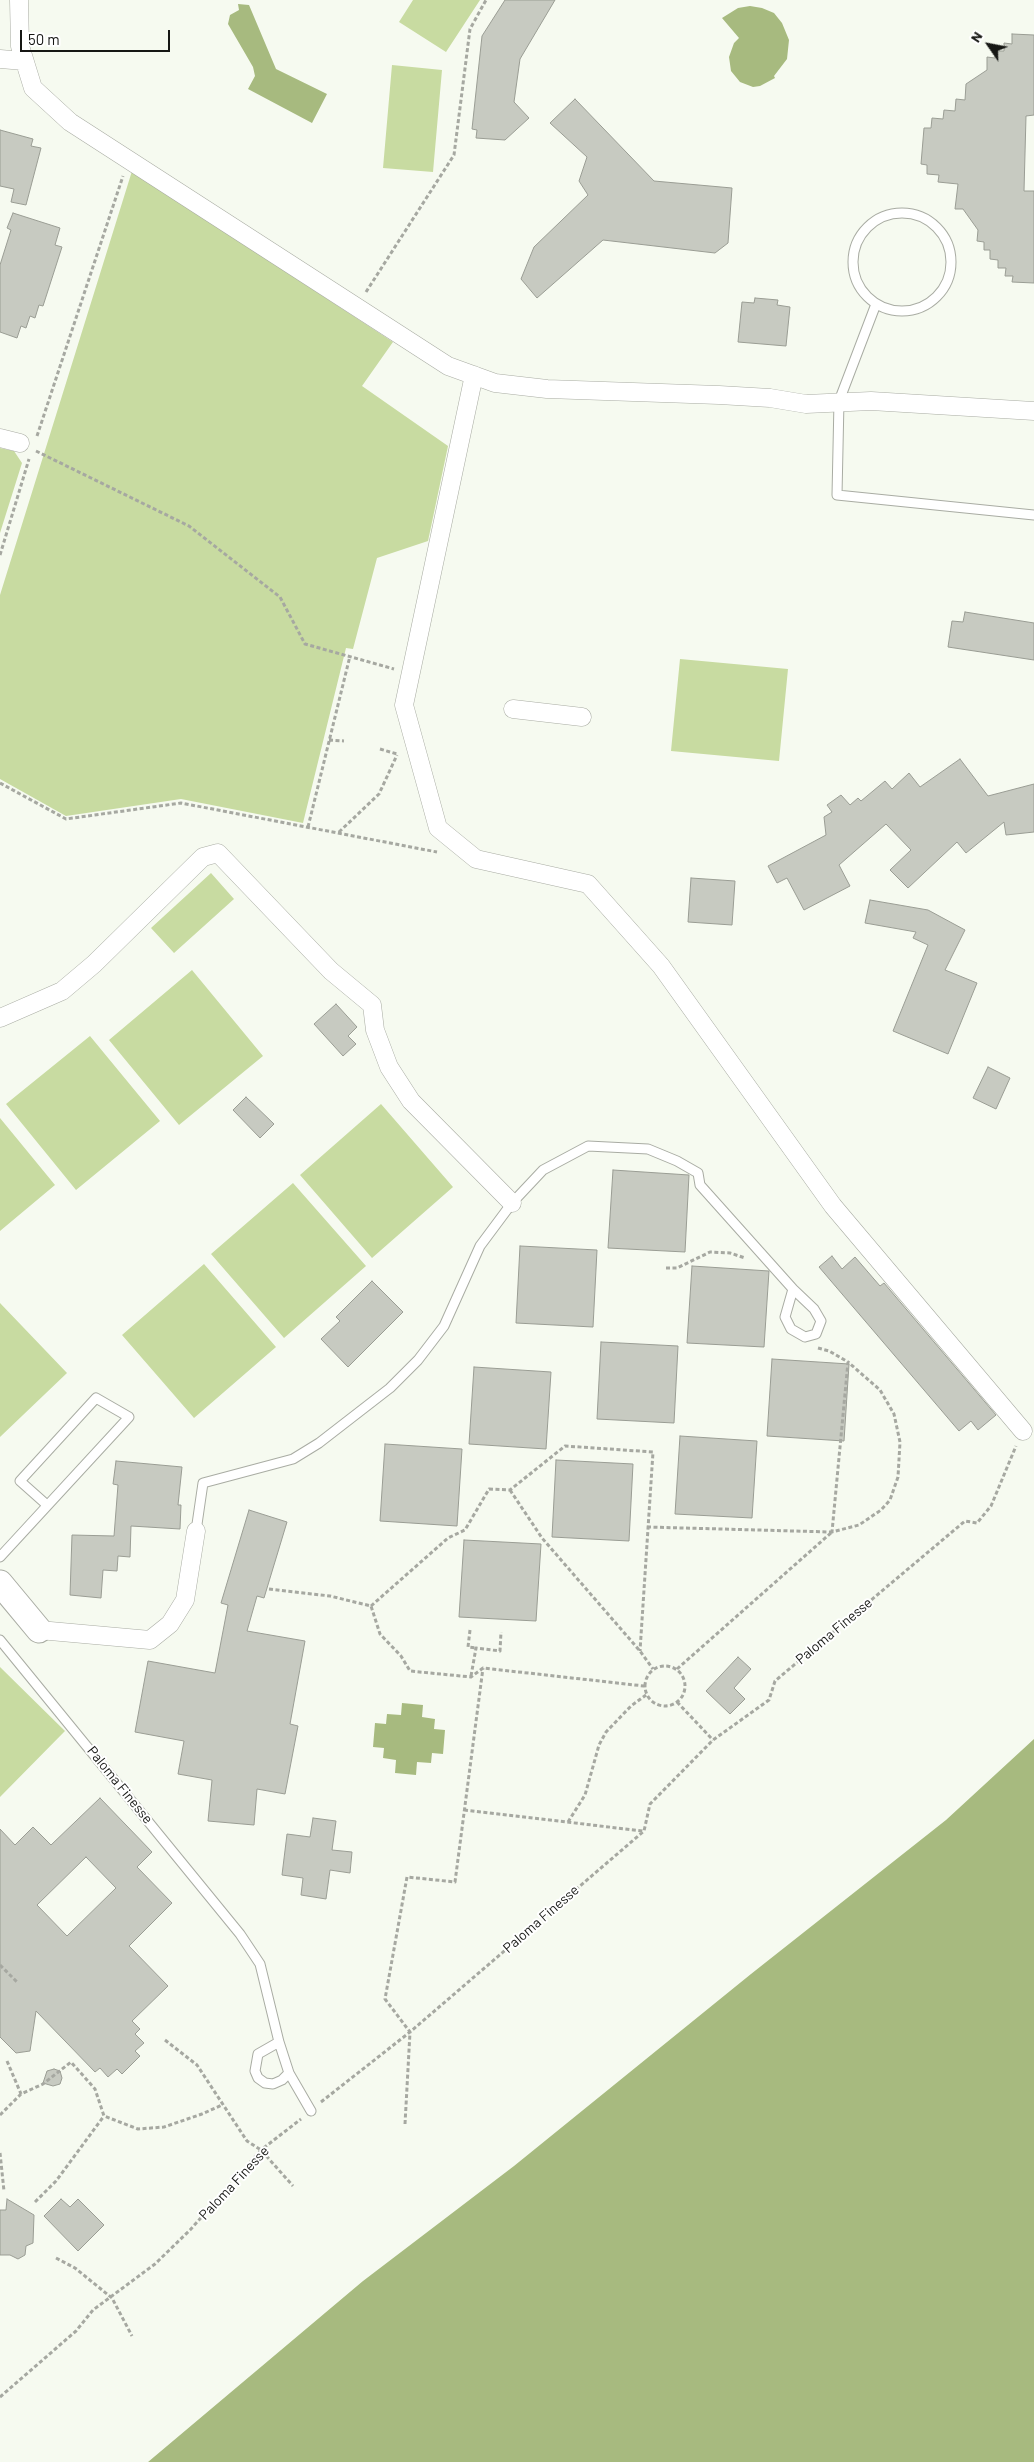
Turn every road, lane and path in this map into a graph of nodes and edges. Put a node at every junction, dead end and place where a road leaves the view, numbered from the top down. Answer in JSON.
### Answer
{"nodes":[{"id":1,"x":19,"y":0,"type":"edge"},
{"id":2,"x":486,"y":0,"type":"edge"},
{"id":3,"x":0,"y":59,"type":"edge"},
{"id":4,"x":24,"y":61,"type":"junction"},
{"id":5,"x":128,"y":159,"type":"junction"},
{"id":6,"x":876,"y":304,"type":"junction"},
{"id":7,"x":356,"y":307,"type":"junction"},
{"id":8,"x":474,"y":376,"type":"junction"},
{"id":9,"x":839,"y":401,"type":"junction"},
{"id":10,"x":1034,"y":411,"type":"edge"},
{"id":11,"x":0,"y":438,"type":"edge"},
{"id":12,"x":26,"y":446,"type":"junction"},
{"id":13,"x":1034,"y":515,"type":"edge"},
{"id":14,"x":0,"y":555,"type":"edge"},
{"id":15,"x":350,"y":656,"type":"junction"},
{"id":16,"x":410,"y":674,"type":"junction"},
{"id":17,"x":513,"y":709,"type":"dead end"},
{"id":18,"x":582,"y":717,"type":"dead end"},
{"id":19,"x":329,"y":740,"type":"junction"},
{"id":20,"x":344,"y":741,"type":"dead end"},
{"id":21,"x":399,"y":744,"type":"dead end"},
{"id":22,"x":380,"y":749,"type":"dead end"},
{"id":23,"x":397,"y":754,"type":"junction"},
{"id":24,"x":0,"y":783,"type":"edge"},
{"id":25,"x":308,"y":827,"type":"junction"},
{"id":26,"x":339,"y":833,"type":"junction"},
{"id":27,"x":476,"y":859,"type":"junction"},
{"id":28,"x":0,"y":1018,"type":"edge"},
{"id":29,"x":512,"y":1203,"type":"junction"},
{"id":30,"x":751,"y":1260,"type":"dead end"},
{"id":31,"x":666,"y":1268,"type":"dead end"},
{"id":32,"x":792,"y":1289,"type":"junction"},
{"id":33,"x":812,"y":1347,"type":"dead end"},
{"id":34,"x":848,"y":1362,"type":"junction"},
{"id":35,"x":1023,"y":1431,"type":"joint"},
{"id":36,"x":510,"y":1490,"type":"junction"},
{"id":37,"x":47,"y":1505,"type":"junction"},
{"id":38,"x":647,"y":1527,"type":"junction"},
{"id":39,"x":196,"y":1531,"type":"joint"},
{"id":40,"x":832,"y":1532,"type":"junction"},
{"id":41,"x":0,"y":1558,"type":"edge"},
{"id":42,"x":0,"y":1583,"type":"edge"},
{"id":43,"x":269,"y":1589,"type":"dead end"},
{"id":44,"x":371,"y":1606,"type":"junction"},
{"id":45,"x":39,"y":1630,"type":"joint"},
{"id":46,"x":470,"y":1630,"type":"dead end"},
{"id":47,"x":502,"y":1632,"type":"dead end"},
{"id":48,"x":0,"y":1640,"type":"edge"},
{"id":49,"x":476,"y":1648,"type":"junction"},
{"id":50,"x":640,"y":1651,"type":"junction"},
{"id":51,"x":483,"y":1668,"type":"junction"},
{"id":52,"x":653,"y":1669,"type":"junction"},
{"id":53,"x":677,"y":1669,"type":"junction"},
{"id":54,"x":471,"y":1677,"type":"junction"},
{"id":55,"x":644,"y":1686,"type":"junction"},
{"id":56,"x":646,"y":1695,"type":"junction"},
{"id":57,"x":677,"y":1702,"type":"junction"},
{"id":58,"x":714,"y":1740,"type":"junction"},
{"id":59,"x":464,"y":1810,"type":"junction"},
{"id":60,"x":568,"y":1822,"type":"junction"},
{"id":61,"x":644,"y":1831,"type":"junction"},
{"id":62,"x":0,"y":1965,"type":"edge"},
{"id":63,"x":18,"y":1983,"type":"dead end"},
{"id":64,"x":410,"y":2032,"type":"junction"},
{"id":65,"x":165,"y":2040,"type":"dead end"},
{"id":66,"x":279,"y":2042,"type":"junction"},
{"id":67,"x":7,"y":2061,"type":"dead end"},
{"id":68,"x":289,"y":2073,"type":"junction"},
{"id":69,"x":21,"y":2094,"type":"junction"},
{"id":70,"x":222,"y":2105,"type":"junction"},
{"id":71,"x":311,"y":2111,"type":"junction"},
{"id":72,"x":0,"y":2115,"type":"edge"},
{"id":73,"x":104,"y":2116,"type":"junction"},
{"id":74,"x":405,"y":2124,"type":"dead end"},
{"id":75,"x":261,"y":2150,"type":"junction"},
{"id":76,"x":0,"y":2153,"type":"edge"},
{"id":77,"x":293,"y":2186,"type":"dead end"},
{"id":78,"x":4,"y":2191,"type":"dead end"},
{"id":79,"x":35,"y":2202,"type":"dead end"},
{"id":80,"x":56,"y":2258,"type":"dead end"},
{"id":81,"x":112,"y":2298,"type":"junction"},
{"id":82,"x":132,"y":2336,"type":"dead end"},
{"id":83,"x":0,"y":2397,"type":"edge"}],
"edges":[{"from":1,"to":4,"type":"street"},
{"from":2,"to":7,"type":"path"},
{"from":3,"to":4,"type":"street"},
{"from":4,"to":5,"type":"street"},
{"from":5,"to":7,"type":"street"},
{"from":5,"to":12,"type":"path"},
{"from":6,"to":6,"type":"lane"},
{"from":6,"to":9,"type":"lane"},
{"from":7,"to":8,"type":"street"},
{"from":8,"to":9,"type":"street"},
{"from":8,"to":16,"type":"street"},
{"from":9,"to":10,"type":"street"},
{"from":9,"to":13,"type":"lane"},
{"from":11,"to":12,"type":"street"},
{"from":12,"to":14,"type":"path"},
{"from":12,"to":15,"type":"path"},
{"from":15,"to":16,"type":"path"},
{"from":15,"to":19,"type":"path"},
{"from":16,"to":27,"type":"street"},
{"from":17,"to":18,"type":"street"},
{"from":19,"to":20,"type":"path"},
{"from":19,"to":25,"type":"path"},
{"from":21,"to":23,"type":"path"},
{"from":22,"to":23,"type":"path"},
{"from":23,"to":26,"type":"path"},
{"from":24,"to":25,"type":"path"},
{"from":25,"to":26,"type":"path"},
{"from":26,"to":27,"type":"path"},
{"from":27,"to":35,"type":"street"},
{"from":28,"to":29,"type":"street"},
{"from":29,"to":32,"type":"lane"},
{"from":29,"to":39,"type":"lane"},
{"from":30,"to":31,"type":"path"},
{"from":32,"to":32,"type":"lane"},
{"from":33,"to":34,"type":"path"},
{"from":34,"to":40,"type":"path"},
{"from":34,"to":40,"type":"path"},
{"from":35,"to":58,"type":"path","name":"Paloma Finesse"},
{"from":36,"to":38,"type":"path"},
{"from":36,"to":44,"type":"path"},
{"from":36,"to":50,"type":"path"},
{"from":37,"to":37,"type":"lane"},
{"from":37,"to":41,"type":"lane"},
{"from":38,"to":40,"type":"path"},
{"from":38,"to":50,"type":"path"},
{"from":39,"to":45,"type":"street"},
{"from":40,"to":53,"type":"path"},
{"from":42,"to":45,"type":"street"},
{"from":43,"to":44,"type":"path"},
{"from":44,"to":54,"type":"path"},
{"from":46,"to":49,"type":"path"},
{"from":47,"to":49,"type":"path"},
{"from":48,"to":66,"type":"lane","name":"Paloma Finesse"},
{"from":49,"to":54,"type":"path"},
{"from":50,"to":52,"type":"path"},
{"from":51,"to":54,"type":"path"},
{"from":51,"to":55,"type":"path"},
{"from":51,"to":59,"type":"path"},
{"from":52,"to":53,"type":"path"},
{"from":52,"to":55,"type":"path"},
{"from":53,"to":57,"type":"path"},
{"from":55,"to":56,"type":"path"},
{"from":56,"to":57,"type":"path"},
{"from":56,"to":60,"type":"path"},
{"from":57,"to":58,"type":"path"},
{"from":58,"to":61,"type":"path","name":"Paloma Finesse"},
{"from":59,"to":60,"type":"path"},
{"from":59,"to":64,"type":"path"},
{"from":60,"to":61,"type":"path"},
{"from":61,"to":64,"type":"path","name":"Paloma Finesse"},
{"from":62,"to":63,"type":"path"},
{"from":64,"to":71,"type":"path","name":"Paloma Finesse"},
{"from":64,"to":74,"type":"path"},
{"from":65,"to":70,"type":"path"},
{"from":66,"to":68,"type":"lane"},
{"from":66,"to":68,"type":"lane"},
{"from":67,"to":69,"type":"path"},
{"from":68,"to":71,"type":"lane"},
{"from":69,"to":72,"type":"path"},
{"from":69,"to":73,"type":"path"},
{"from":70,"to":73,"type":"path"},
{"from":70,"to":75,"type":"path"},
{"from":71,"to":75,"type":"path","name":"Paloma Finesse"},
{"from":73,"to":79,"type":"path"},
{"from":75,"to":77,"type":"path"},
{"from":75,"to":81,"type":"path","name":"Paloma Finesse"},
{"from":76,"to":78,"type":"path"},
{"from":80,"to":81,"type":"path"},
{"from":81,"to":82,"type":"path"},
{"from":81,"to":83,"type":"path","name":"Paloma Finesse"}]}
